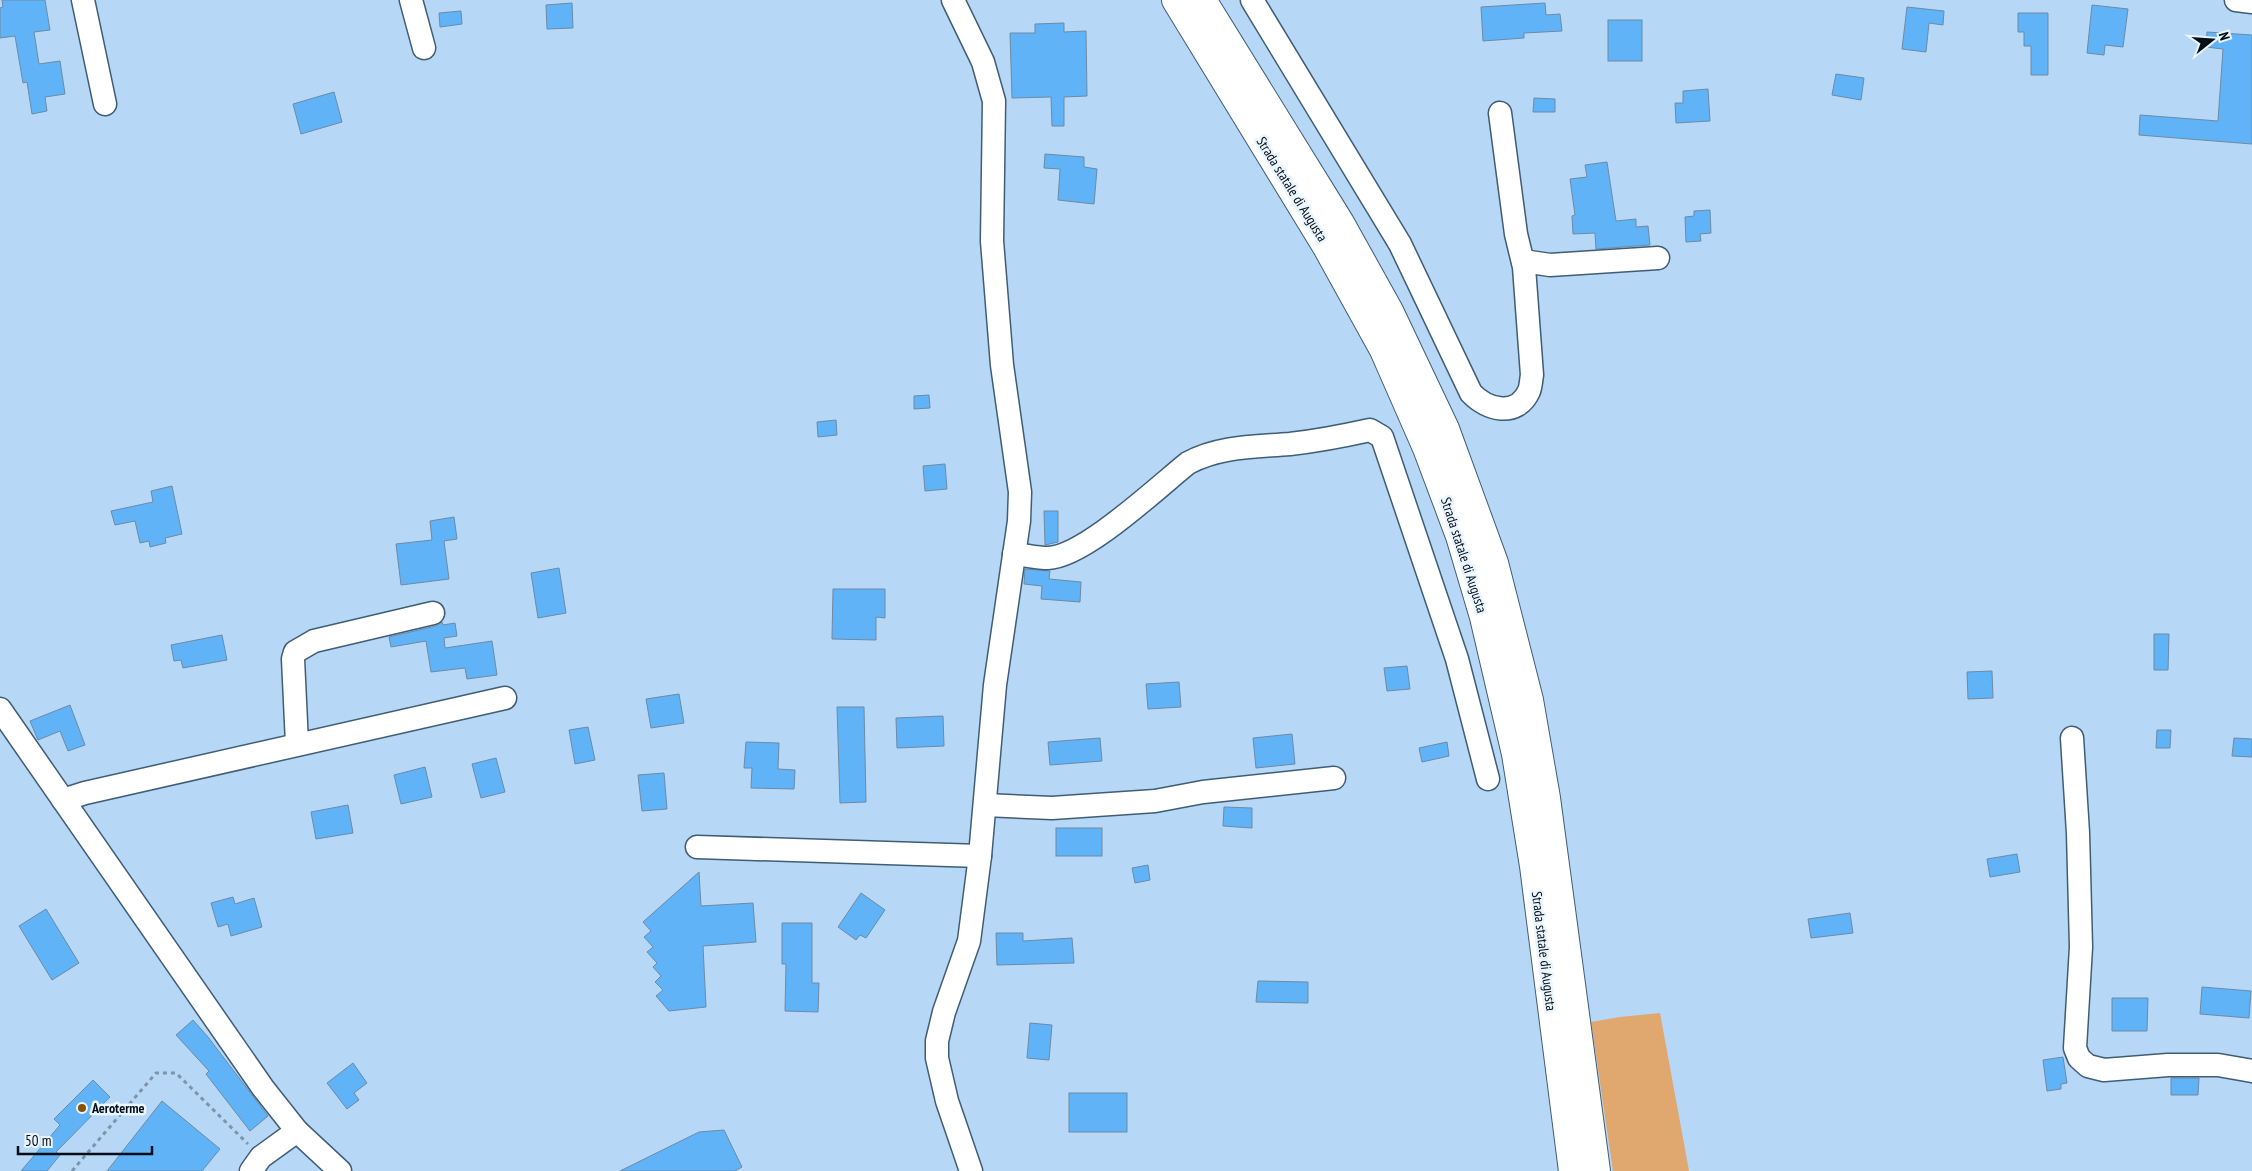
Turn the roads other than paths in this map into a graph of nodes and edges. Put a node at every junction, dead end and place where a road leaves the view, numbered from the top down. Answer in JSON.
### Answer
{"nodes":[{"id":1,"x":83,"y":0,"type":"edge"},
{"id":2,"x":411,"y":0,"type":"edge"},
{"id":3,"x":953,"y":0,"type":"edge"},
{"id":4,"x":1176,"y":0,"type":"edge"},
{"id":5,"x":1202,"y":0,"type":"edge"},
{"id":6,"x":1252,"y":0,"type":"edge"},
{"id":7,"x":2236,"y":0,"type":"edge"},
{"id":8,"x":2252,"y":2,"type":"edge"},
{"id":9,"x":424,"y":48,"type":"dead end"},
{"id":10,"x":105,"y":104,"type":"dead end"},
{"id":11,"x":1500,"y":113,"type":"dead end"},
{"id":12,"x":1658,"y":258,"type":"dead end"},
{"id":13,"x":1522,"y":261,"type":"junction"},
{"id":14,"x":1014,"y":554,"type":"junction"},
{"id":15,"x":433,"y":613,"type":"dead end"},
{"id":16,"x":505,"y":698,"type":"dead end"},
{"id":17,"x":0,"y":710,"type":"edge"},
{"id":18,"x":2072,"y":738,"type":"dead end"},
{"id":19,"x":297,"y":744,"type":"junction"},
{"id":20,"x":1334,"y":778,"type":"dead end"},
{"id":21,"x":1488,"y":779,"type":"dead end"},
{"id":22,"x":63,"y":800,"type":"junction"},
{"id":23,"x":985,"y":805,"type":"junction"},
{"id":24,"x":697,"y":847,"type":"dead end"},
{"id":25,"x":980,"y":856,"type":"junction"},
{"id":26,"x":2252,"y":1071,"type":"edge"},
{"id":27,"x":297,"y":1131,"type":"junction"},
{"id":28,"x":256,"y":1164,"type":"edge"},
{"id":29,"x":340,"y":1171,"type":"edge"},
{"id":30,"x":971,"y":1171,"type":"edge"},
{"id":31,"x":1573,"y":1171,"type":"edge"},
{"id":32,"x":1596,"y":1171,"type":"edge"}],
"edges":[{"from":1,"to":10,"type":"street"},
{"from":2,"to":9,"type":"street"},
{"from":3,"to":14,"type":"street"},
{"from":4,"to":31,"type":"main road","name":"Strada statale di Augusta"},
{"from":5,"to":32,"type":"main road","name":"Strada statale di Augusta"},
{"from":6,"to":13,"type":"street"},
{"from":7,"to":8,"type":"street"},
{"from":11,"to":13,"type":"street"},
{"from":12,"to":13,"type":"street"},
{"from":14,"to":21,"type":"street"},
{"from":14,"to":23,"type":"street"},
{"from":15,"to":19,"type":"street"},
{"from":16,"to":19,"type":"street"},
{"from":17,"to":22,"type":"street"},
{"from":18,"to":26,"type":"street"},
{"from":19,"to":22,"type":"street"},
{"from":20,"to":23,"type":"street"},
{"from":22,"to":27,"type":"street"},
{"from":23,"to":25,"type":"street"},
{"from":24,"to":25,"type":"street"},
{"from":25,"to":30,"type":"street"},
{"from":27,"to":28,"type":"street"},
{"from":27,"to":29,"type":"street"}]}
